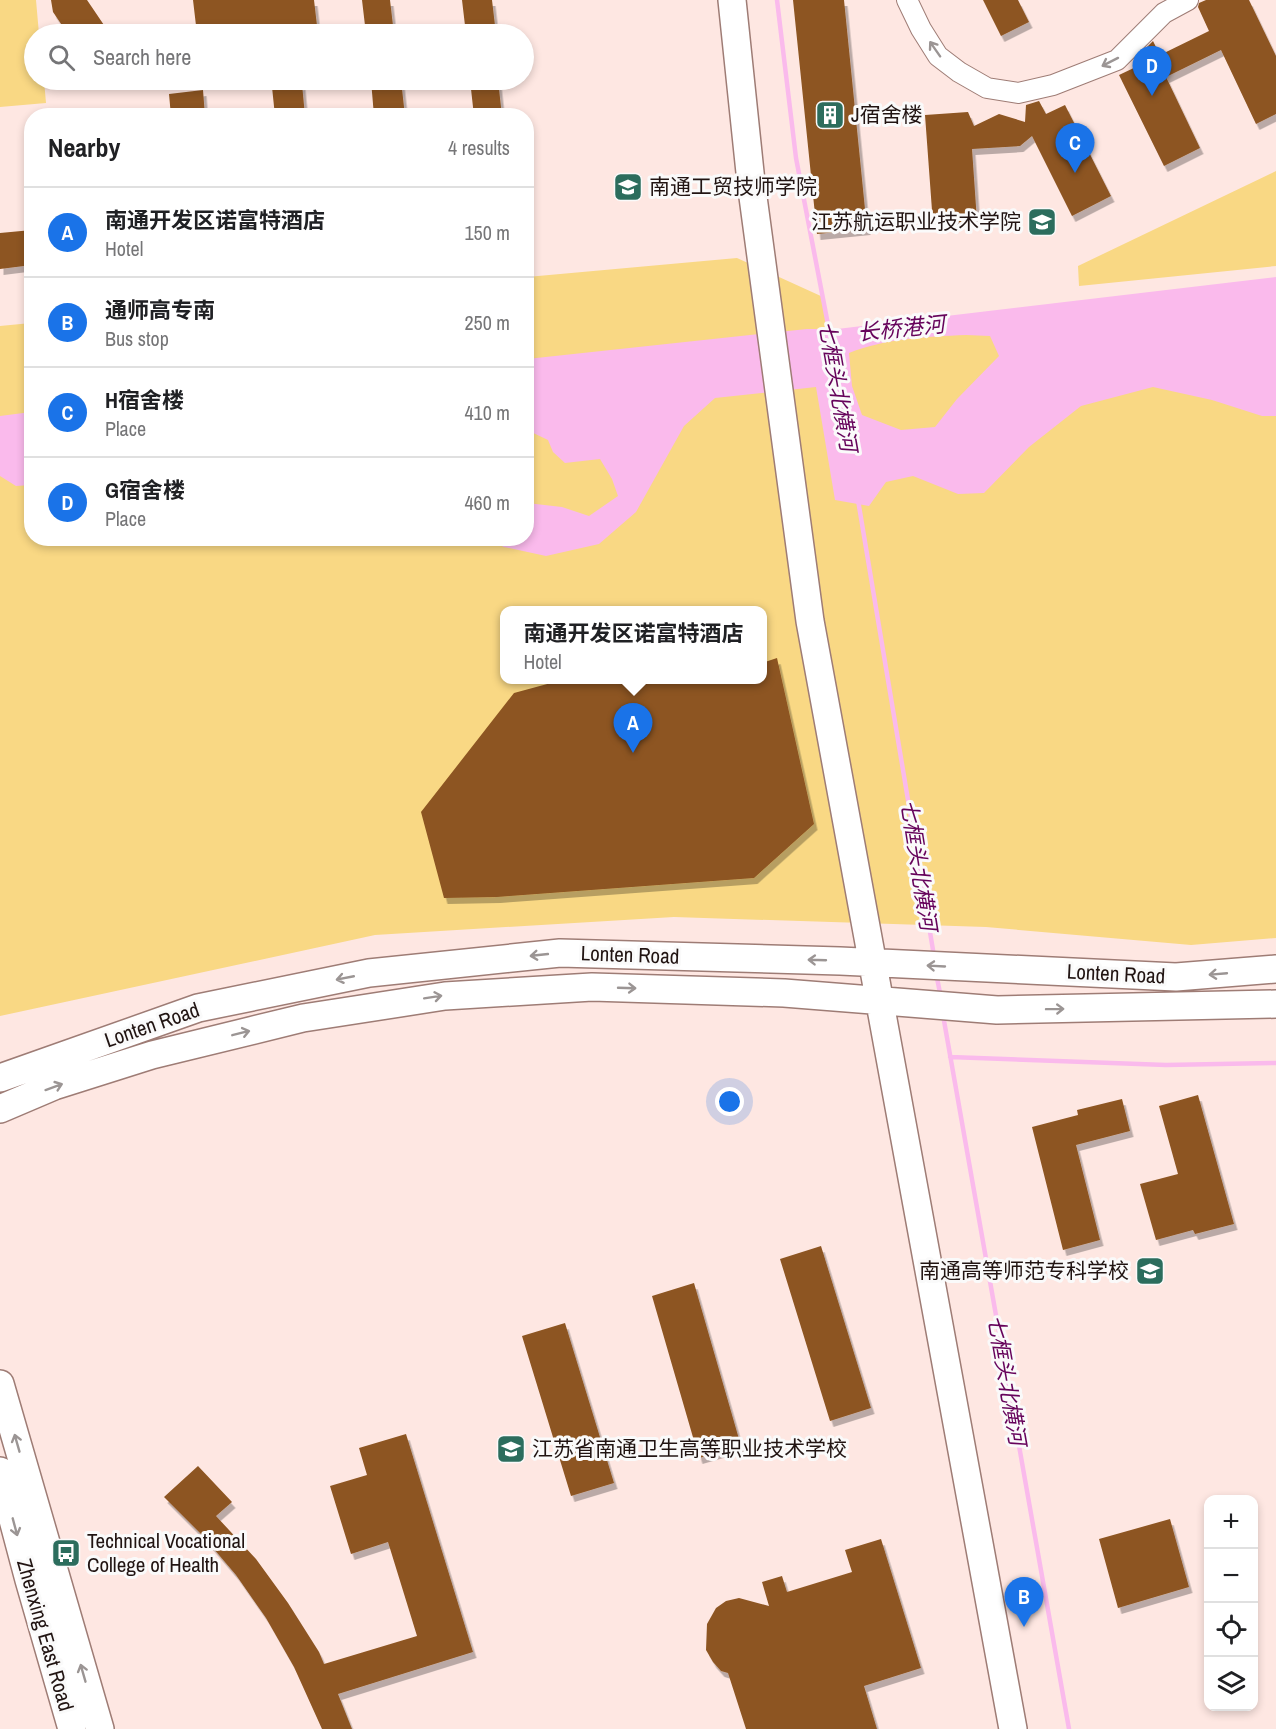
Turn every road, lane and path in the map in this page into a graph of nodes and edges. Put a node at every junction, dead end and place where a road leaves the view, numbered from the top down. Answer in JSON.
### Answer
{"nodes":[{"id":1,"x":732,"y":0,"type":"edge"},
{"id":2,"x":907,"y":0,"type":"edge"},
{"id":3,"x":1188,"y":0,"type":"edge"},
{"id":4,"x":875,"y":962,"type":"junction"},
{"id":5,"x":1276,"y":969,"type":"edge"},
{"id":6,"x":882,"y":1001,"type":"junction"},
{"id":7,"x":1276,"y":1004,"type":"edge"},
{"id":8,"x":0,"y":1078,"type":"edge"},
{"id":9,"x":0,"y":1109,"type":"edge"},
{"id":10,"x":0,"y":1384,"type":"edge"},
{"id":11,"x":0,"y":1471,"type":"edge"},
{"id":12,"x":72,"y":1729,"type":"edge"},
{"id":13,"x":100,"y":1729,"type":"edge"},
{"id":14,"x":1013,"y":1729,"type":"edge"}],
"edges":[{"from":1,"to":4,"type":"main road"},
{"from":3,"to":2,"type":"street","one_way":true},
{"from":5,"to":4,"type":"main road","name":"Lonten Road","one_way":true},
{"from":4,"to":6,"type":"main road"},
{"from":4,"to":8,"type":"main road","name":"Lonten Road","one_way":true},
{"from":6,"to":7,"type":"main road","name":"Lonten Road","one_way":true},
{"from":9,"to":6,"type":"main road","name":"Lonten Road","one_way":true},
{"from":6,"to":14,"type":"main road"},
{"from":13,"to":10,"type":"main road","name":"Zhenxing East Road","one_way":true},
{"from":11,"to":12,"type":"main road","name":"Zhenxing East Road","one_way":true}]}
